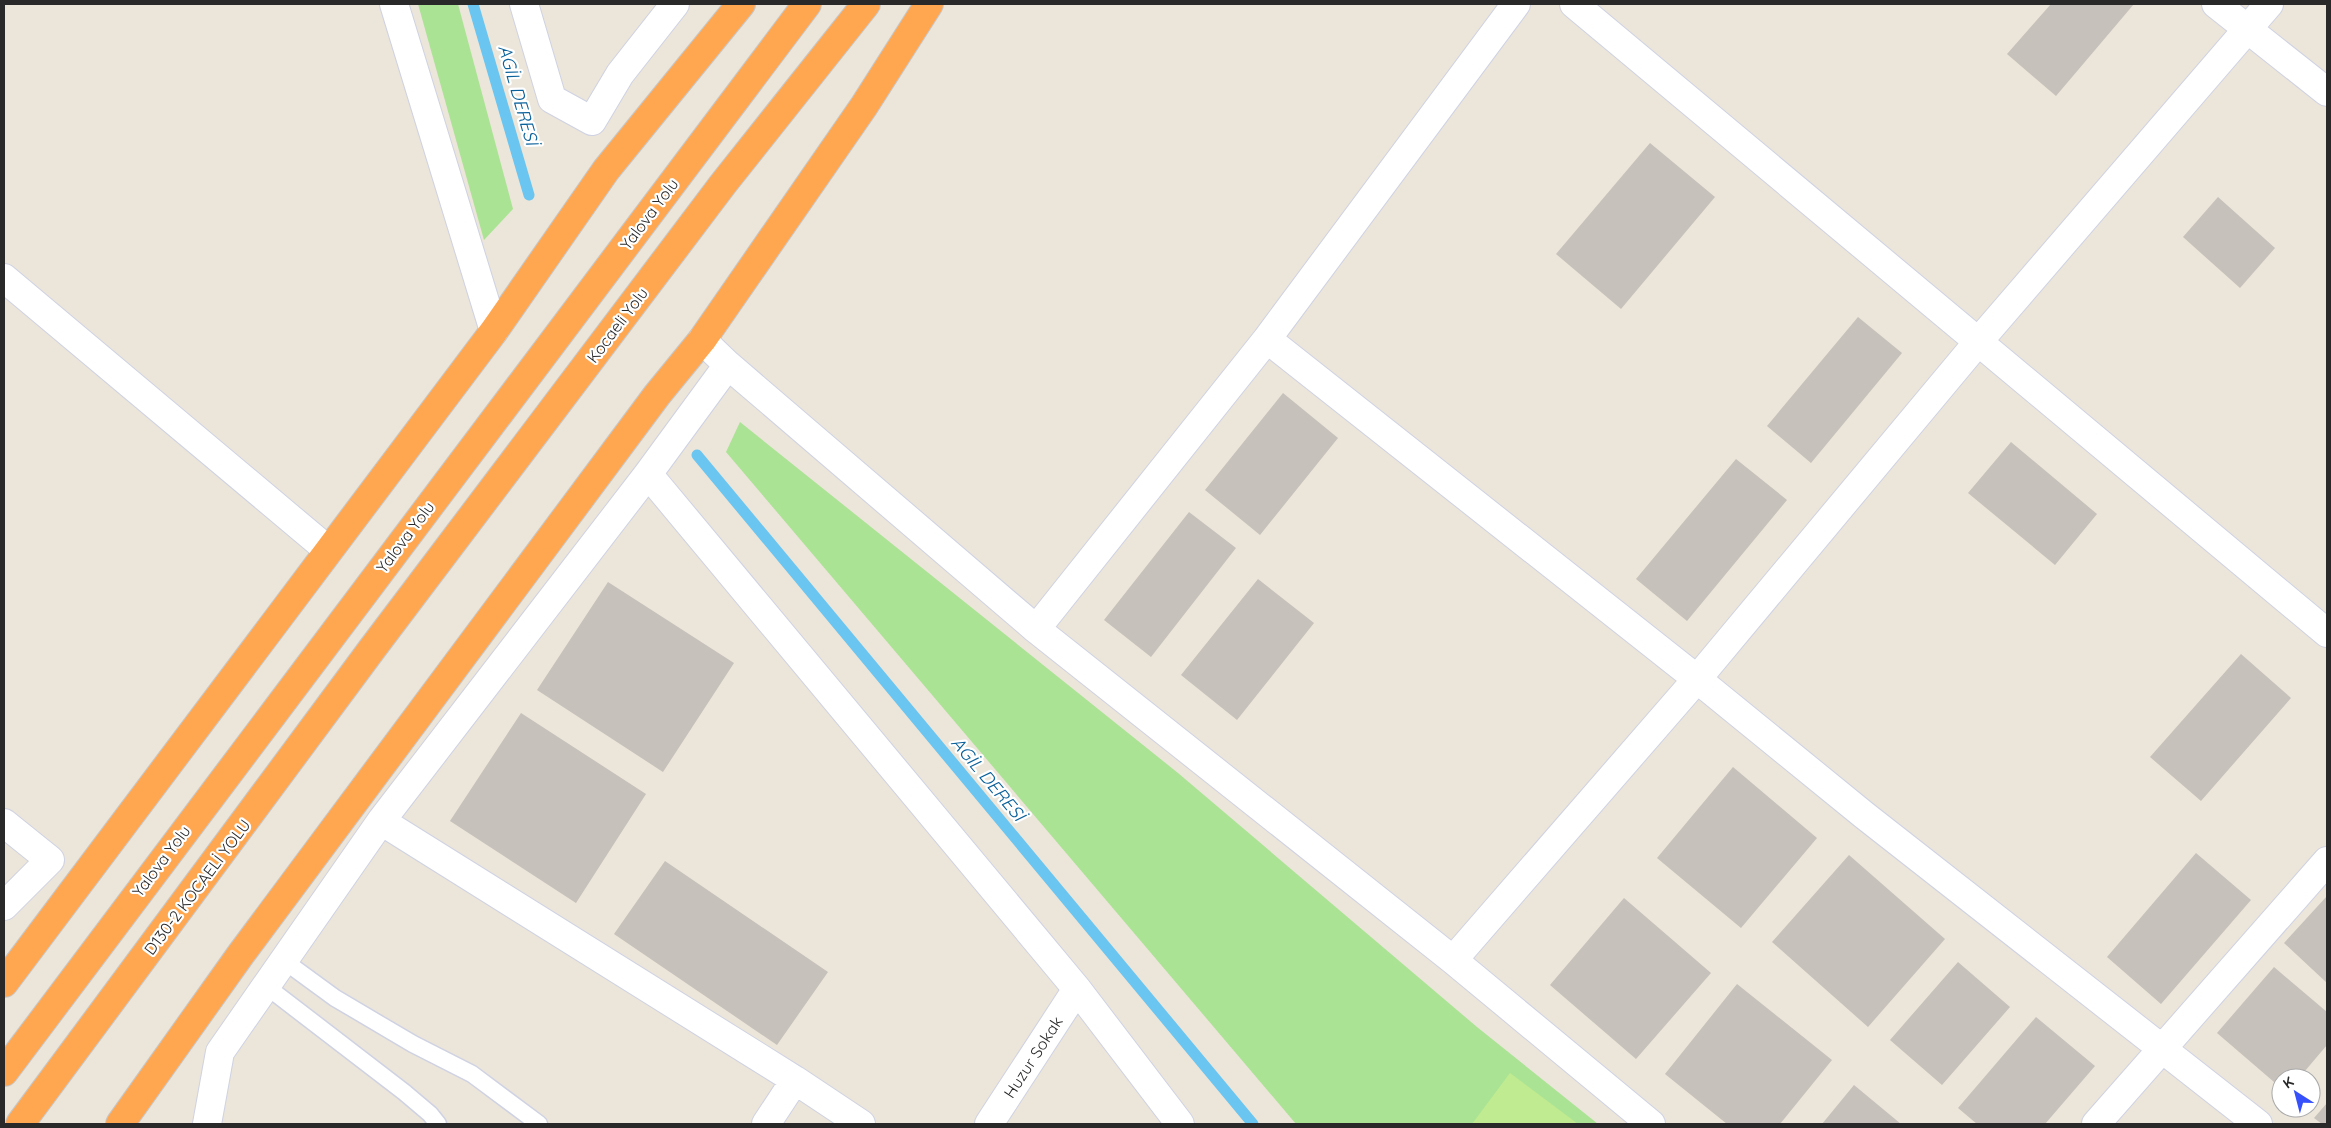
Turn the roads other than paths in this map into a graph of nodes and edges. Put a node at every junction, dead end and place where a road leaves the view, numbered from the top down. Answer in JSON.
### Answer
{"nodes":[{"id":1,"x":394,"y":4,"type":"edge"},
{"id":2,"x":524,"y":4,"type":"edge"},
{"id":3,"x":675,"y":4,"type":"edge"},
{"id":4,"x":741,"y":4,"type":"edge"},
{"id":5,"x":807,"y":4,"type":"edge"},
{"id":6,"x":866,"y":4,"type":"edge"},
{"id":7,"x":929,"y":4,"type":"edge"},
{"id":8,"x":1516,"y":4,"type":"edge"},
{"id":9,"x":1574,"y":4,"type":"edge"},
{"id":10,"x":2216,"y":4,"type":"edge"},
{"id":11,"x":2269,"y":4,"type":"edge"},
{"id":12,"x":2248,"y":29,"type":"junction"},
{"id":13,"x":2327,"y":92,"type":"edge"},
{"id":14,"x":4,"y":278,"type":"edge"},
{"id":15,"x":494,"y":331,"type":"junction"},
{"id":16,"x":1267,"y":339,"type":"junction"},
{"id":17,"x":702,"y":340,"type":"junction"},
{"id":18,"x":1978,"y":342,"type":"junction"},
{"id":19,"x":728,"y":364,"type":"junction"},
{"id":20,"x":648,"y":474,"type":"junction"},
{"id":21,"x":328,"y":550,"type":"junction"},
{"id":22,"x":1036,"y":629,"type":"junction"},
{"id":23,"x":2327,"y":633,"type":"edge"},
{"id":24,"x":372,"y":649,"type":"joint"},
{"id":25,"x":1697,"y":679,"type":"junction"},
{"id":26,"x":381,"y":820,"type":"junction"},
{"id":27,"x":4,"y":823,"type":"edge"},
{"id":28,"x":2327,"y":861,"type":"edge"},
{"id":29,"x":4,"y":906,"type":"edge"},
{"id":30,"x":283,"y":960,"type":"junction"},
{"id":31,"x":1453,"y":960,"type":"junction"},
{"id":32,"x":4,"y":983,"type":"edge"},
{"id":33,"x":266,"y":986,"type":"junction"},
{"id":34,"x":1077,"y":989,"type":"junction"},
{"id":35,"x":2163,"y":1048,"type":"junction"},
{"id":36,"x":4,"y":1072,"type":"edge"},
{"id":37,"x":795,"y":1080,"type":"junction"},
{"id":38,"x":20,"y":1124,"type":"edge"},
{"id":39,"x":120,"y":1124,"type":"edge"},
{"id":40,"x":207,"y":1124,"type":"edge"},
{"id":41,"x":438,"y":1124,"type":"edge"},
{"id":42,"x":539,"y":1124,"type":"edge"},
{"id":43,"x":766,"y":1124,"type":"edge"},
{"id":44,"x":861,"y":1124,"type":"edge"},
{"id":45,"x":989,"y":1124,"type":"edge"},
{"id":46,"x":1180,"y":1124,"type":"edge"},
{"id":47,"x":1650,"y":1124,"type":"edge"},
{"id":48,"x":2096,"y":1124,"type":"edge"},
{"id":49,"x":2258,"y":1124,"type":"edge"}],
"edges":[{"from":1,"to":15,"type":"street"},
{"from":2,"to":3,"type":"street"},
{"from":4,"to":15,"type":"highway"},
{"from":5,"to":36,"type":"highway","name":"Yalova Yolu"},
{"from":6,"to":24,"type":"highway","name":"Kocaeli̇ Yolu"},
{"from":7,"to":17,"type":"highway"},
{"from":8,"to":16,"type":"street"},
{"from":9,"to":18,"type":"street"},
{"from":10,"to":12,"type":"street"},
{"from":11,"to":12,"type":"street"},
{"from":12,"to":13,"type":"street"},
{"from":12,"to":18,"type":"street"},
{"from":14,"to":21,"type":"street"},
{"from":15,"to":21,"type":"highway"},
{"from":16,"to":22,"type":"street"},
{"from":16,"to":25,"type":"street"},
{"from":17,"to":19,"type":"street"},
{"from":17,"to":39,"type":"highway"},
{"from":18,"to":23,"type":"street"},
{"from":18,"to":25,"type":"street"},
{"from":19,"to":20,"type":"street"},
{"from":19,"to":22,"type":"street"},
{"from":20,"to":26,"type":"street"},
{"from":20,"to":34,"type":"street"},
{"from":21,"to":32,"type":"highway"},
{"from":22,"to":31,"type":"street"},
{"from":24,"to":38,"type":"highway","name":"D130-2 KOCAELİ YOLU"},
{"from":25,"to":31,"type":"street"},
{"from":25,"to":35,"type":"street"},
{"from":26,"to":30,"type":"street"},
{"from":26,"to":37,"type":"street"},
{"from":27,"to":29,"type":"street"},
{"from":28,"to":35,"type":"street"},
{"from":30,"to":33,"type":"street"},
{"from":30,"to":42,"type":"lane"},
{"from":31,"to":47,"type":"street"},
{"from":33,"to":40,"type":"street"},
{"from":33,"to":41,"type":"lane"},
{"from":34,"to":45,"type":"street","name":"Huzur Sokak"},
{"from":34,"to":46,"type":"street"},
{"from":35,"to":48,"type":"street"},
{"from":35,"to":49,"type":"street"},
{"from":37,"to":43,"type":"street"},
{"from":37,"to":44,"type":"street"}]}
